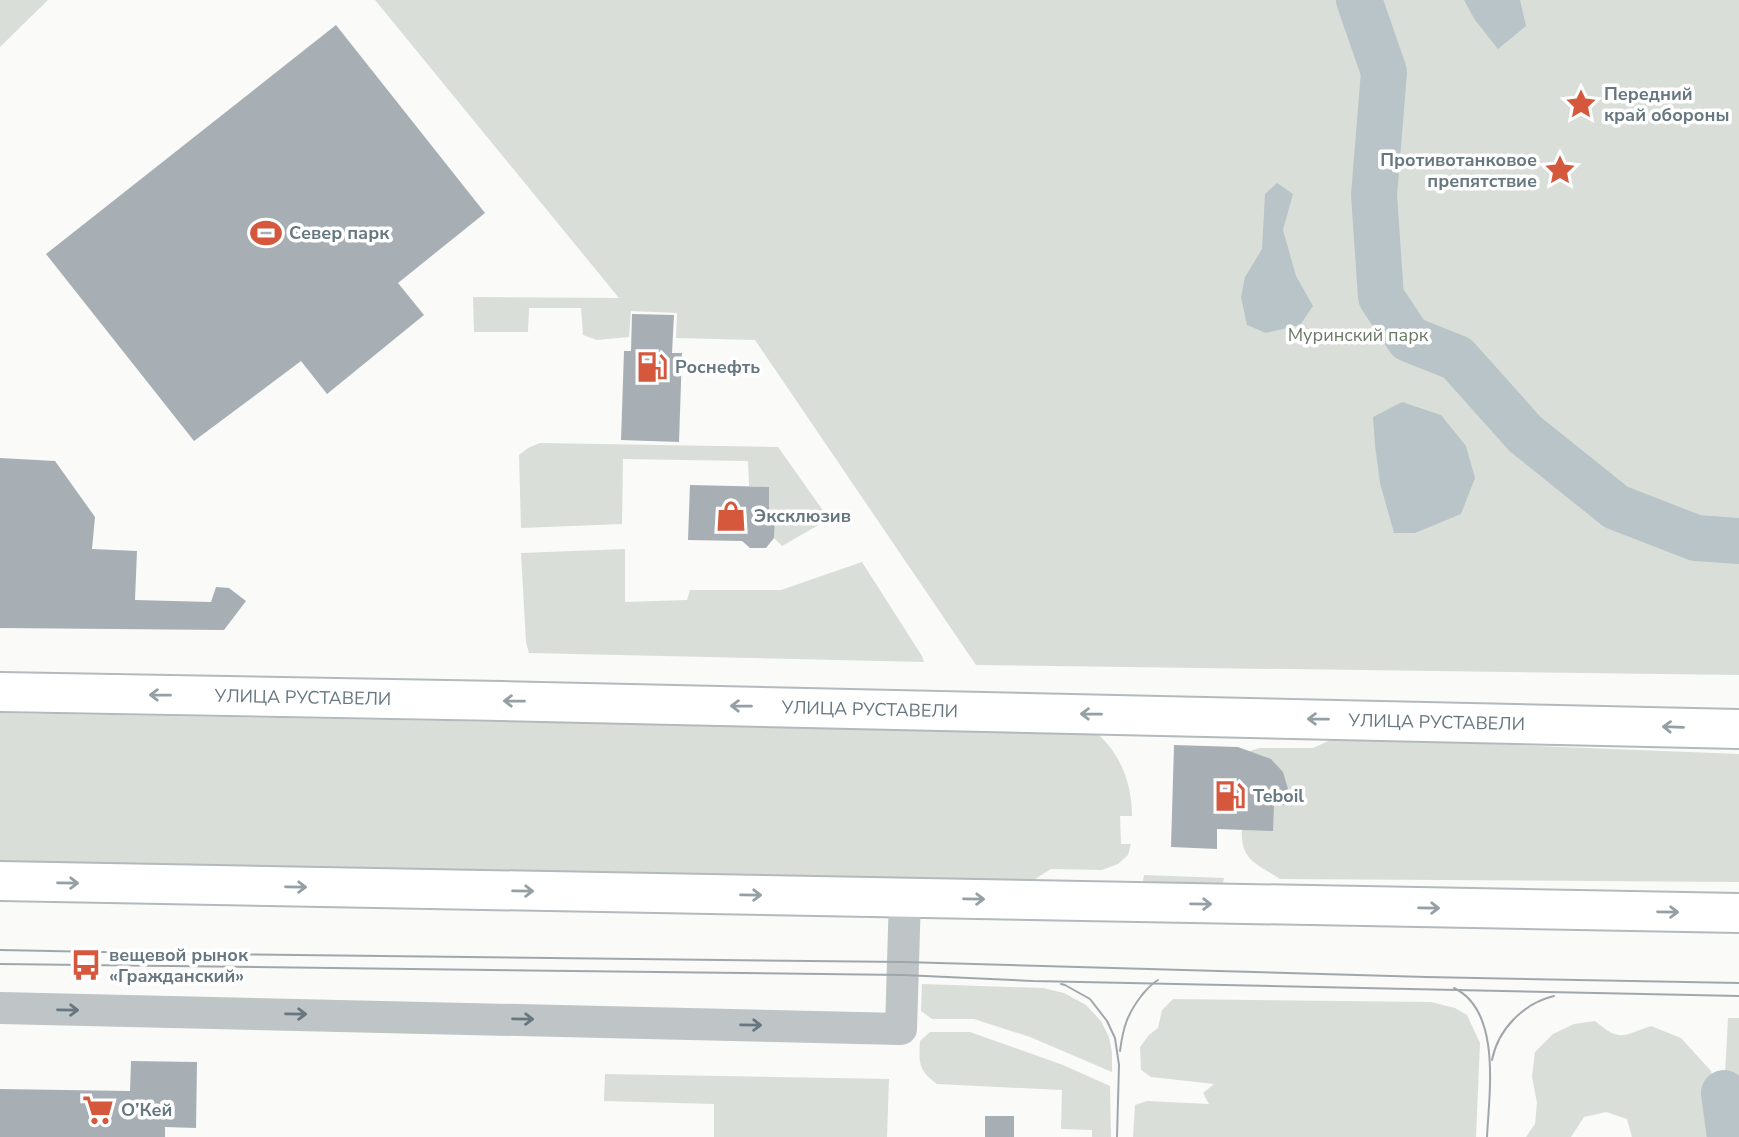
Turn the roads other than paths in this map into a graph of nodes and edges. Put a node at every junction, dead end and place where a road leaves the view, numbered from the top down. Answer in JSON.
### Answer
{"nodes":[{"id":1,"x":0,"y":692,"type":"edge"},
{"id":2,"x":1739,"y":729,"type":"edge"},
{"id":3,"x":0,"y":881,"type":"edge"},
{"id":4,"x":905,"y":897,"type":"junction"},
{"id":5,"x":1739,"y":913,"type":"edge"},
{"id":6,"x":0,"y":1008,"type":"edge"}],
"edges":[{"from":2,"to":1,"type":"main road","name":"УЛИЦА РУСТАВЕЛИ","one_way":true},
{"from":3,"to":4,"type":"main road","one_way":true},
{"from":4,"to":5,"type":"main road","one_way":true},
{"from":6,"to":4,"type":"street","one_way":true}]}
